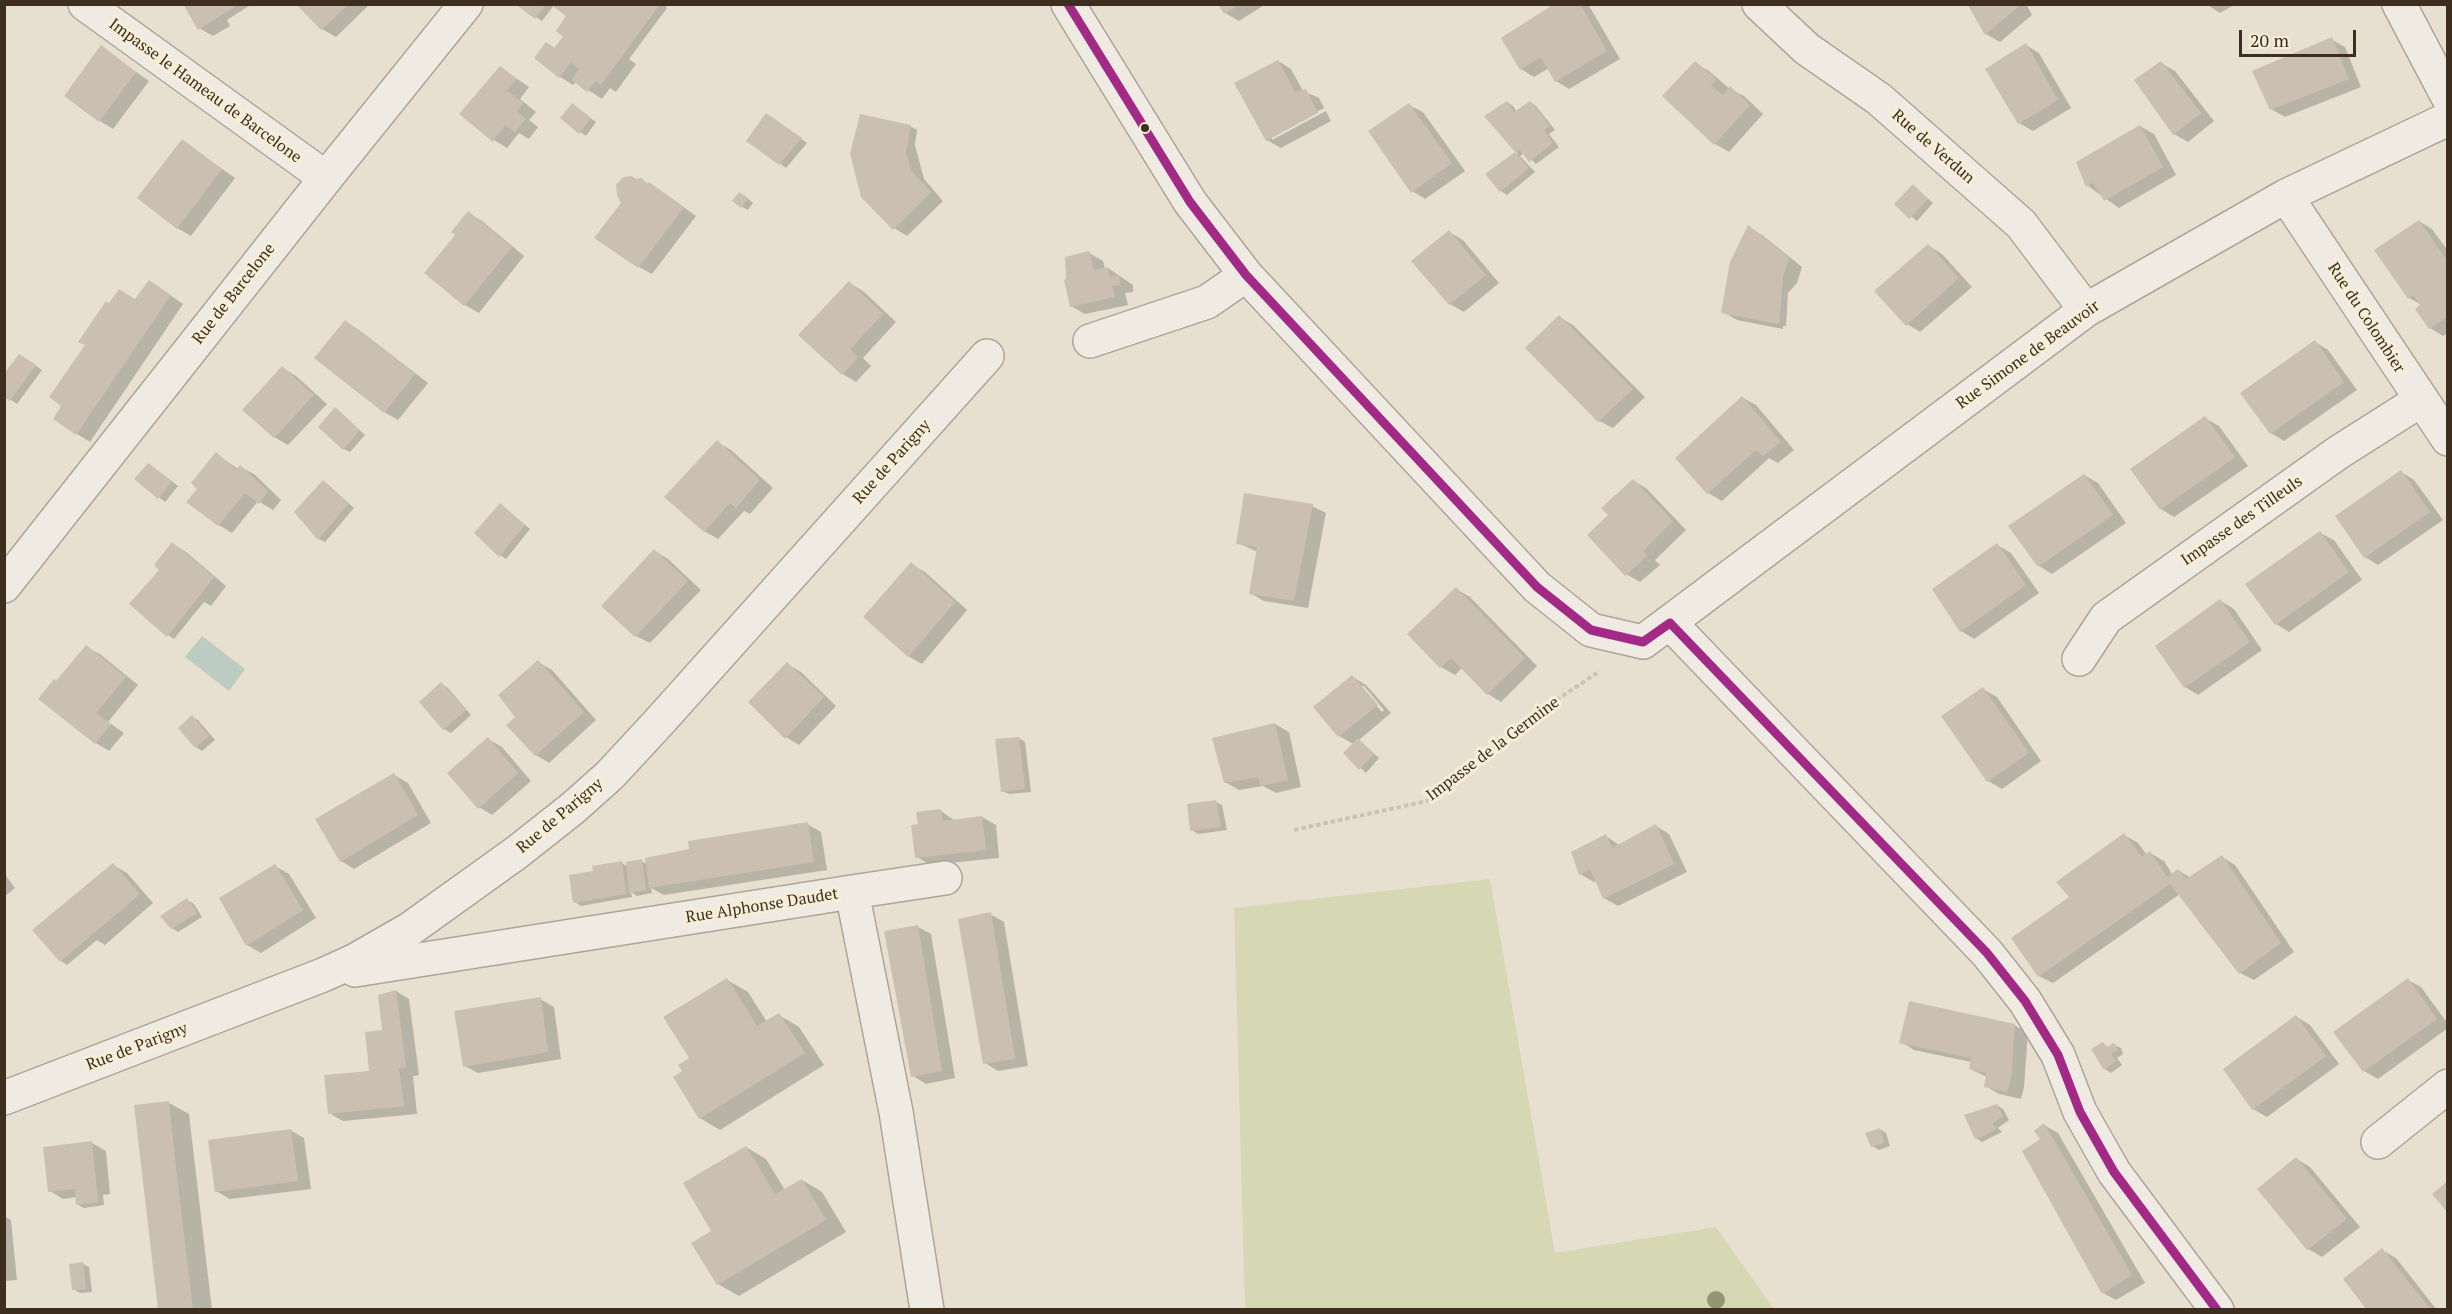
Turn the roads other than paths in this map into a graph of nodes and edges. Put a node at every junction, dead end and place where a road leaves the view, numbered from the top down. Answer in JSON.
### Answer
{"nodes":[{"id":1,"x":84,"y":4,"type":"edge"},
{"id":2,"x":466,"y":4,"type":"edge"},
{"id":3,"x":1068,"y":4,"type":"edge"},
{"id":4,"x":1759,"y":4,"type":"edge"},
{"id":5,"x":2399,"y":4,"type":"edge"},
{"id":6,"x":2448,"y":97,"type":"edge"},
{"id":7,"x":2448,"y":119,"type":"edge"},
{"id":8,"x":326,"y":178,"type":"junction"},
{"id":9,"x":2286,"y":196,"type":"junction"},
{"id":10,"x":1246,"y":275,"type":"junction"},
{"id":11,"x":2086,"y":310,"type":"junction"},
{"id":12,"x":1090,"y":341,"type":"dead end"},
{"id":13,"x":987,"y":356,"type":"dead end"},
{"id":14,"x":2421,"y":400,"type":"junction"},
{"id":15,"x":2448,"y":439,"type":"edge"},
{"id":16,"x":4,"y":586,"type":"edge"},
{"id":17,"x":1670,"y":623,"type":"junction"},
{"id":18,"x":2079,"y":659,"type":"dead end"},
{"id":19,"x":945,"y":878,"type":"dead end"},
{"id":20,"x":852,"y":892,"type":"junction"},
{"id":21,"x":323,"y":975,"type":"junction"},
{"id":22,"x":2448,"y":1086,"type":"edge"},
{"id":23,"x":4,"y":1098,"type":"edge"},
{"id":24,"x":2378,"y":1142,"type":"dead end"},
{"id":25,"x":927,"y":1310,"type":"edge"},
{"id":26,"x":2217,"y":1310,"type":"edge"}],
"edges":[{"from":1,"to":8,"type":"street","name":"Impasse le Hameau de Barcelone"},
{"from":2,"to":8,"type":"street","name":"Rue de Barcelone"},
{"from":3,"to":10,"type":"street"},
{"from":4,"to":11,"type":"street","name":"Rue de Verdun"},
{"from":5,"to":6,"type":"street"},
{"from":7,"to":9,"type":"street","name":"Rue Simone de Beauvoir"},
{"from":8,"to":16,"type":"street","name":"Rue de Barcelone"},
{"from":9,"to":11,"type":"street","name":"Rue Simone de Beauvoir"},
{"from":9,"to":14,"type":"street","name":"Rue du Colombier"},
{"from":10,"to":12,"type":"street"},
{"from":10,"to":17,"type":"street","name":"Rue Simone de Beauvoir"},
{"from":11,"to":17,"type":"street","name":"Rue Simone de Beauvoir"},
{"from":13,"to":21,"type":"street","name":"Rue de Parigny"},
{"from":14,"to":15,"type":"street","name":"Rue du Colombier"},
{"from":14,"to":18,"type":"street","name":"Impasse des Tilleuls"},
{"from":17,"to":26,"type":"street"},
{"from":19,"to":20,"type":"street"},
{"from":20,"to":21,"type":"street","name":"Rue Alphonse Daudet"},
{"from":20,"to":25,"type":"street","name":"Rue Alphonse Daudet"},
{"from":21,"to":23,"type":"street","name":"Rue de Parigny"},
{"from":22,"to":24,"type":"street"}]}
